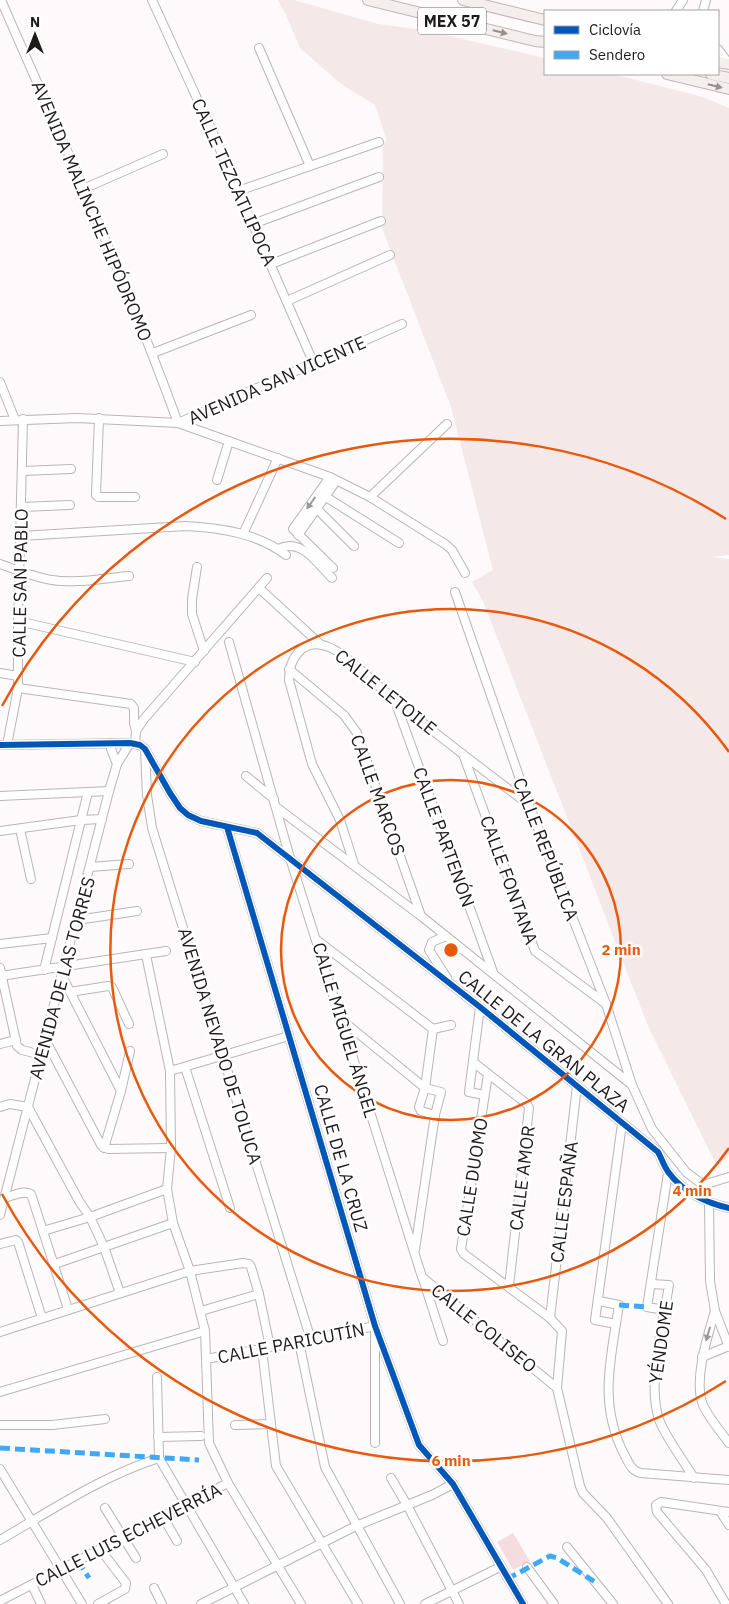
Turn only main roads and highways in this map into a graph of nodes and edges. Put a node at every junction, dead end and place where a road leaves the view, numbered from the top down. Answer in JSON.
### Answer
{"nodes":[{"id":1,"x":368,"y":0,"type":"edge"},
{"id":2,"x":463,"y":0,"type":"edge"},
{"id":3,"x":544,"y":20,"type":"edge"},
{"id":4,"x":542,"y":42,"type":"edge"},
{"id":5,"x":671,"y":75,"type":"edge"},
{"id":6,"x":716,"y":75,"type":"edge"},
{"id":7,"x":729,"y":78,"type":"edge"},
{"id":8,"x":729,"y":89,"type":"edge"}],
"edges":[{"from":1,"to":4,"type":"main road","number":"MEX 57","one_way":true},
{"from":2,"to":3,"type":"main road","number":"MEX 57"},
{"from":5,"to":8,"type":"main road","one_way":true},
{"from":6,"to":7,"type":"main road"}]}
